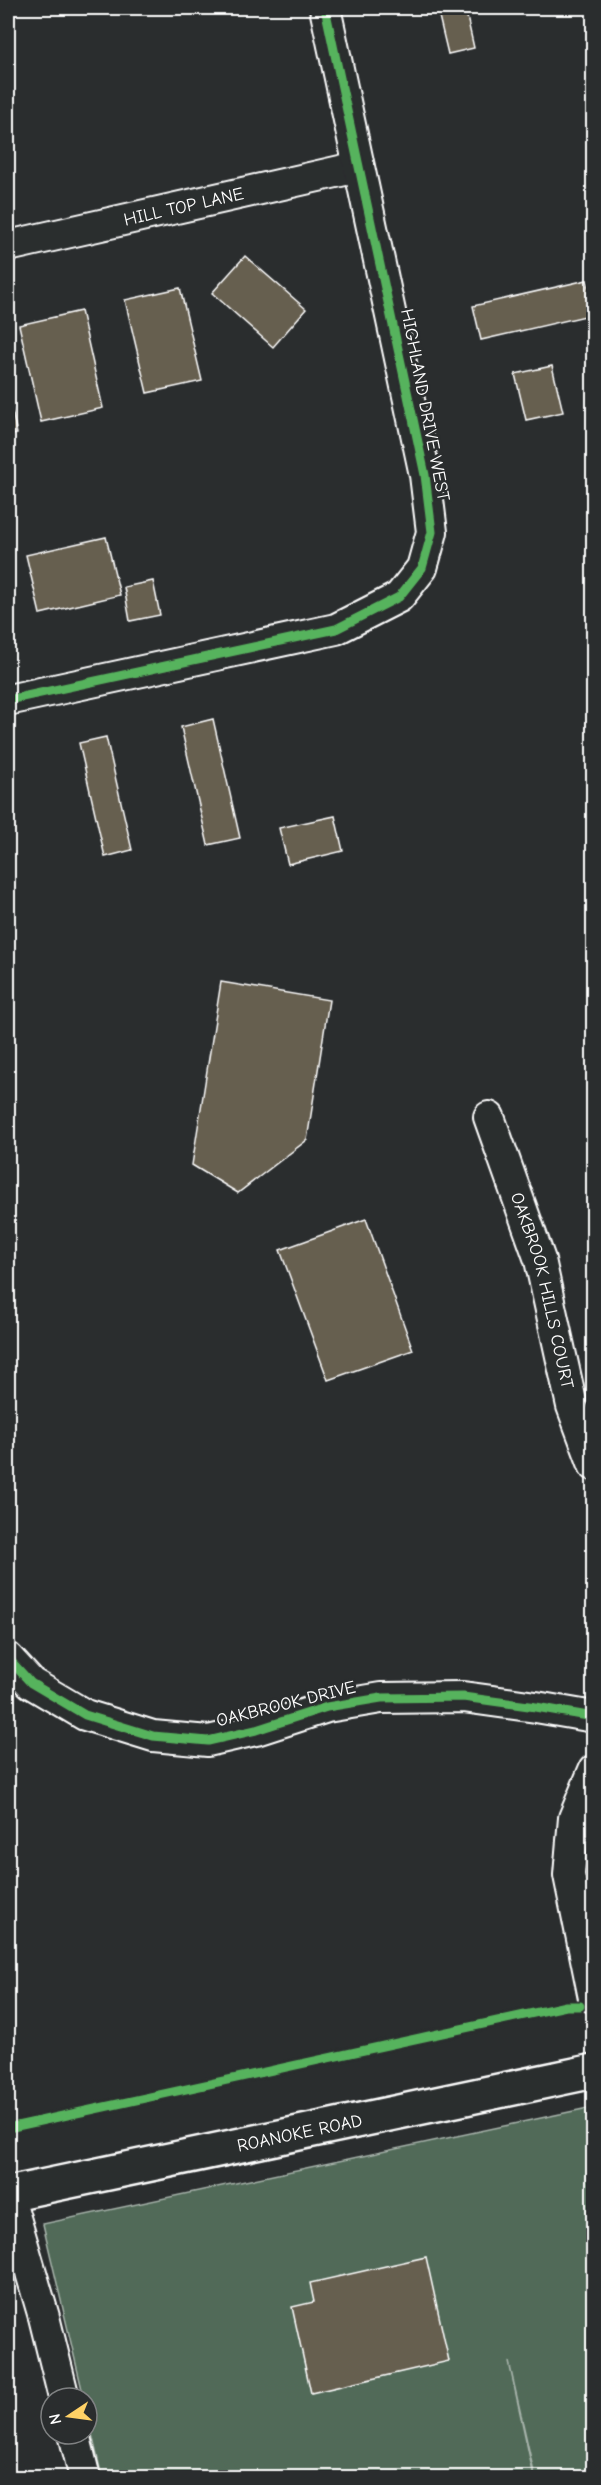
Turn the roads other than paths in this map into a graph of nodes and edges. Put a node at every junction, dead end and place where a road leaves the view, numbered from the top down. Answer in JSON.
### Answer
{"nodes":[{"id":1,"x":325,"y":8,"type":"edge"},
{"id":2,"x":358,"y":167,"type":"junction"},
{"id":3,"x":8,"y":246,"type":"edge"},
{"id":4,"x":8,"y":700,"type":"edge"},
{"id":5,"x":489,"y":1117,"type":"dead end"},
{"id":6,"x":594,"y":1465,"type":"edge"},
{"id":7,"x":8,"y":1658,"type":"edge"},
{"id":8,"x":594,"y":1718,"type":"edge"},
{"id":9,"x":594,"y":1770,"type":"edge"},
{"id":10,"x":594,"y":1998,"type":"edge"},
{"id":11,"x":594,"y":2071,"type":"edge"},
{"id":12,"x":8,"y":2194,"type":"edge"},
{"id":13,"x":61,"y":2386,"type":"edge"},
{"id":14,"x":77,"y":2446,"type":"edge"},
{"id":15,"x":85,"y":2478,"type":"edge"}],
"edges":[{"from":1,"to":2,"type":"street","name":"HIGHLAND DRIVE WEST"},
{"from":2,"to":3,"type":"street","name":"HILL TOP LANE"},
{"from":2,"to":4,"type":"street","name":"HIGHLAND DRIVE WEST"},
{"from":5,"to":6,"type":"street","name":"OAKBROOK HILLS COURT"},
{"from":7,"to":8,"type":"street","name":"OAKBROOK DRIVE"},
{"from":9,"to":10,"type":"street"},
{"from":11,"to":12,"type":"street","name":"ROANOKE ROAD"},
{"from":12,"to":13,"type":"street"},
{"from":14,"to":15,"type":"street"}]}
